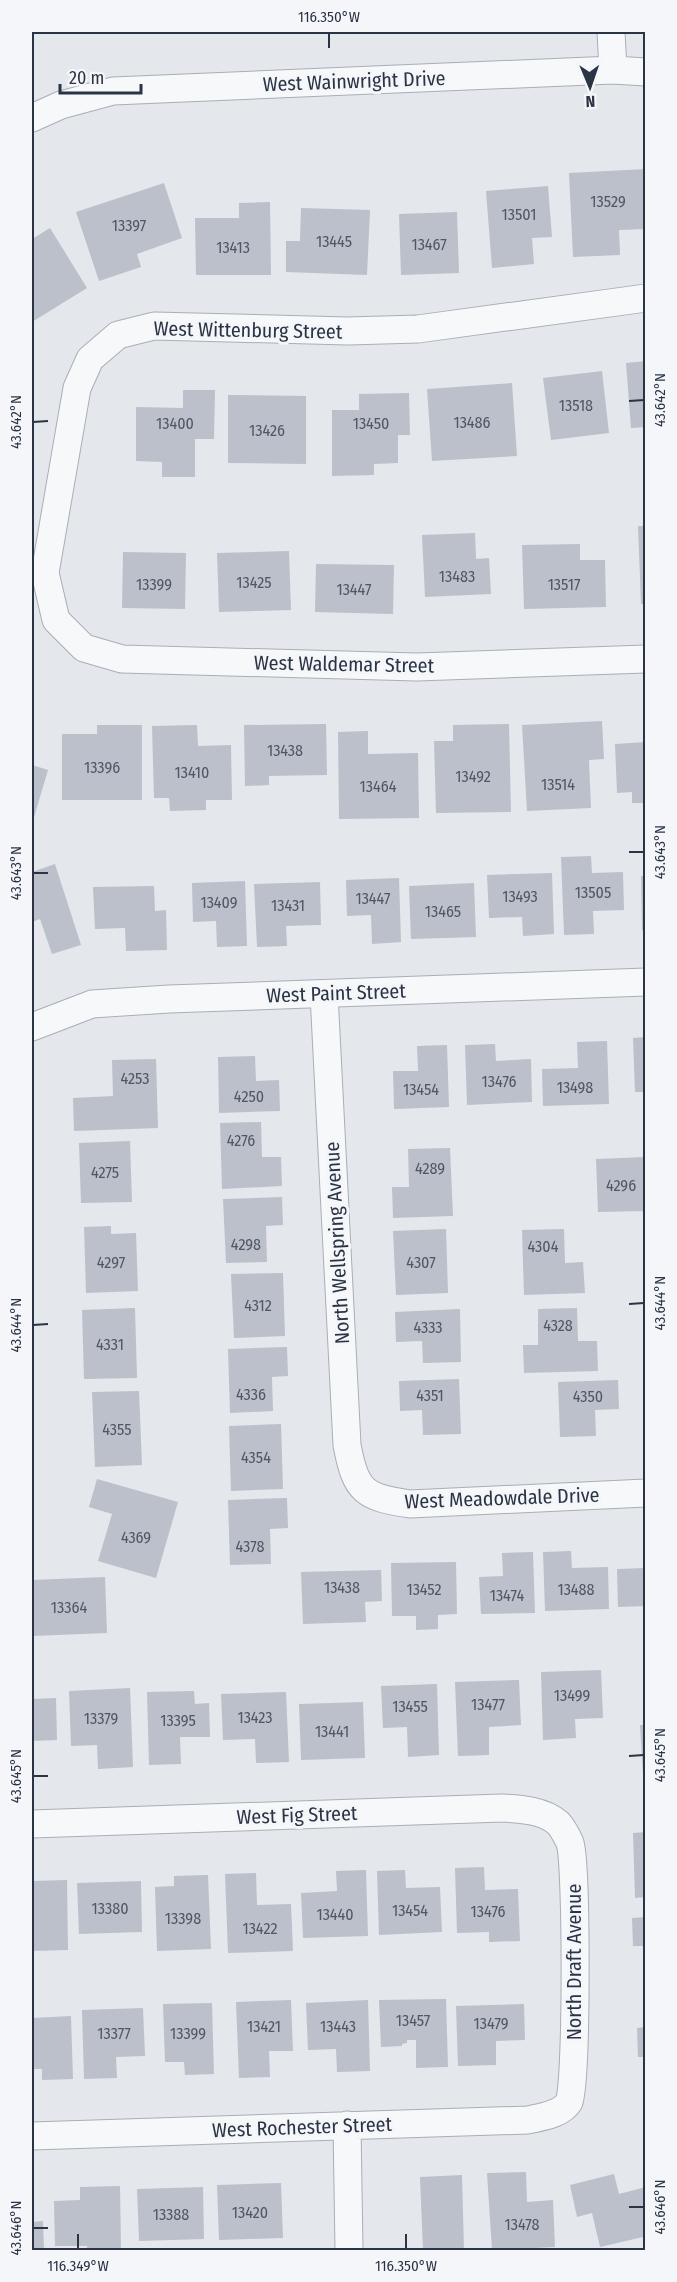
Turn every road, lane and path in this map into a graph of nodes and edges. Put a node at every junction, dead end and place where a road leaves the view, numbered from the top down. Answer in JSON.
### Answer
{"nodes":[{"id":1,"x":611,"y":32,"type":"edge"},
{"id":2,"x":613,"y":70,"type":"junction"},
{"id":3,"x":645,"y":72,"type":"edge"},
{"id":4,"x":32,"y":118,"type":"edge"},
{"id":5,"x":645,"y":298,"type":"edge"},
{"id":6,"x":56,"y":620,"type":"joint"},
{"id":7,"x":645,"y":659,"type":"edge"},
{"id":8,"x":645,"y":981,"type":"edge"},
{"id":9,"x":324,"y":993,"type":"junction"},
{"id":10,"x":32,"y":1028,"type":"edge"},
{"id":11,"x":363,"y":1489,"type":"joint"},
{"id":12,"x":645,"y":1493,"type":"edge"},
{"id":13,"x":32,"y":1824,"type":"edge"},
{"id":14,"x":558,"y":1824,"type":"joint"},
{"id":15,"x":568,"y":2103,"type":"joint"},
{"id":16,"x":347,"y":2125,"type":"junction"},
{"id":17,"x":32,"y":2136,"type":"edge"},
{"id":18,"x":349,"y":2250,"type":"edge"}],
"edges":[{"from":1,"to":2,"type":"street"},
{"from":2,"to":3,"type":"street","name":"West Wainwright Drive"},
{"from":2,"to":4,"type":"street","name":"West Wainwright Drive"},
{"from":5,"to":6,"type":"street","name":"West Wittenburg Street"},
{"from":6,"to":7,"type":"street","name":"West Waldemar Street"},
{"from":8,"to":9,"type":"street","name":"West Paint Street"},
{"from":9,"to":10,"type":"street","name":"West Paint Street"},
{"from":9,"to":11,"type":"street","name":"North Wellspring Avenue"},
{"from":11,"to":12,"type":"street","name":"West Meadowdale Drive"},
{"from":13,"to":14,"type":"street","name":"West Fig Street"},
{"from":14,"to":15,"type":"street","name":"North Draft Avenue"},
{"from":15,"to":16,"type":"street","name":"West Rochester Street"},
{"from":16,"to":17,"type":"street","name":"West Rochester Street"},
{"from":16,"to":18,"type":"street"}]}
